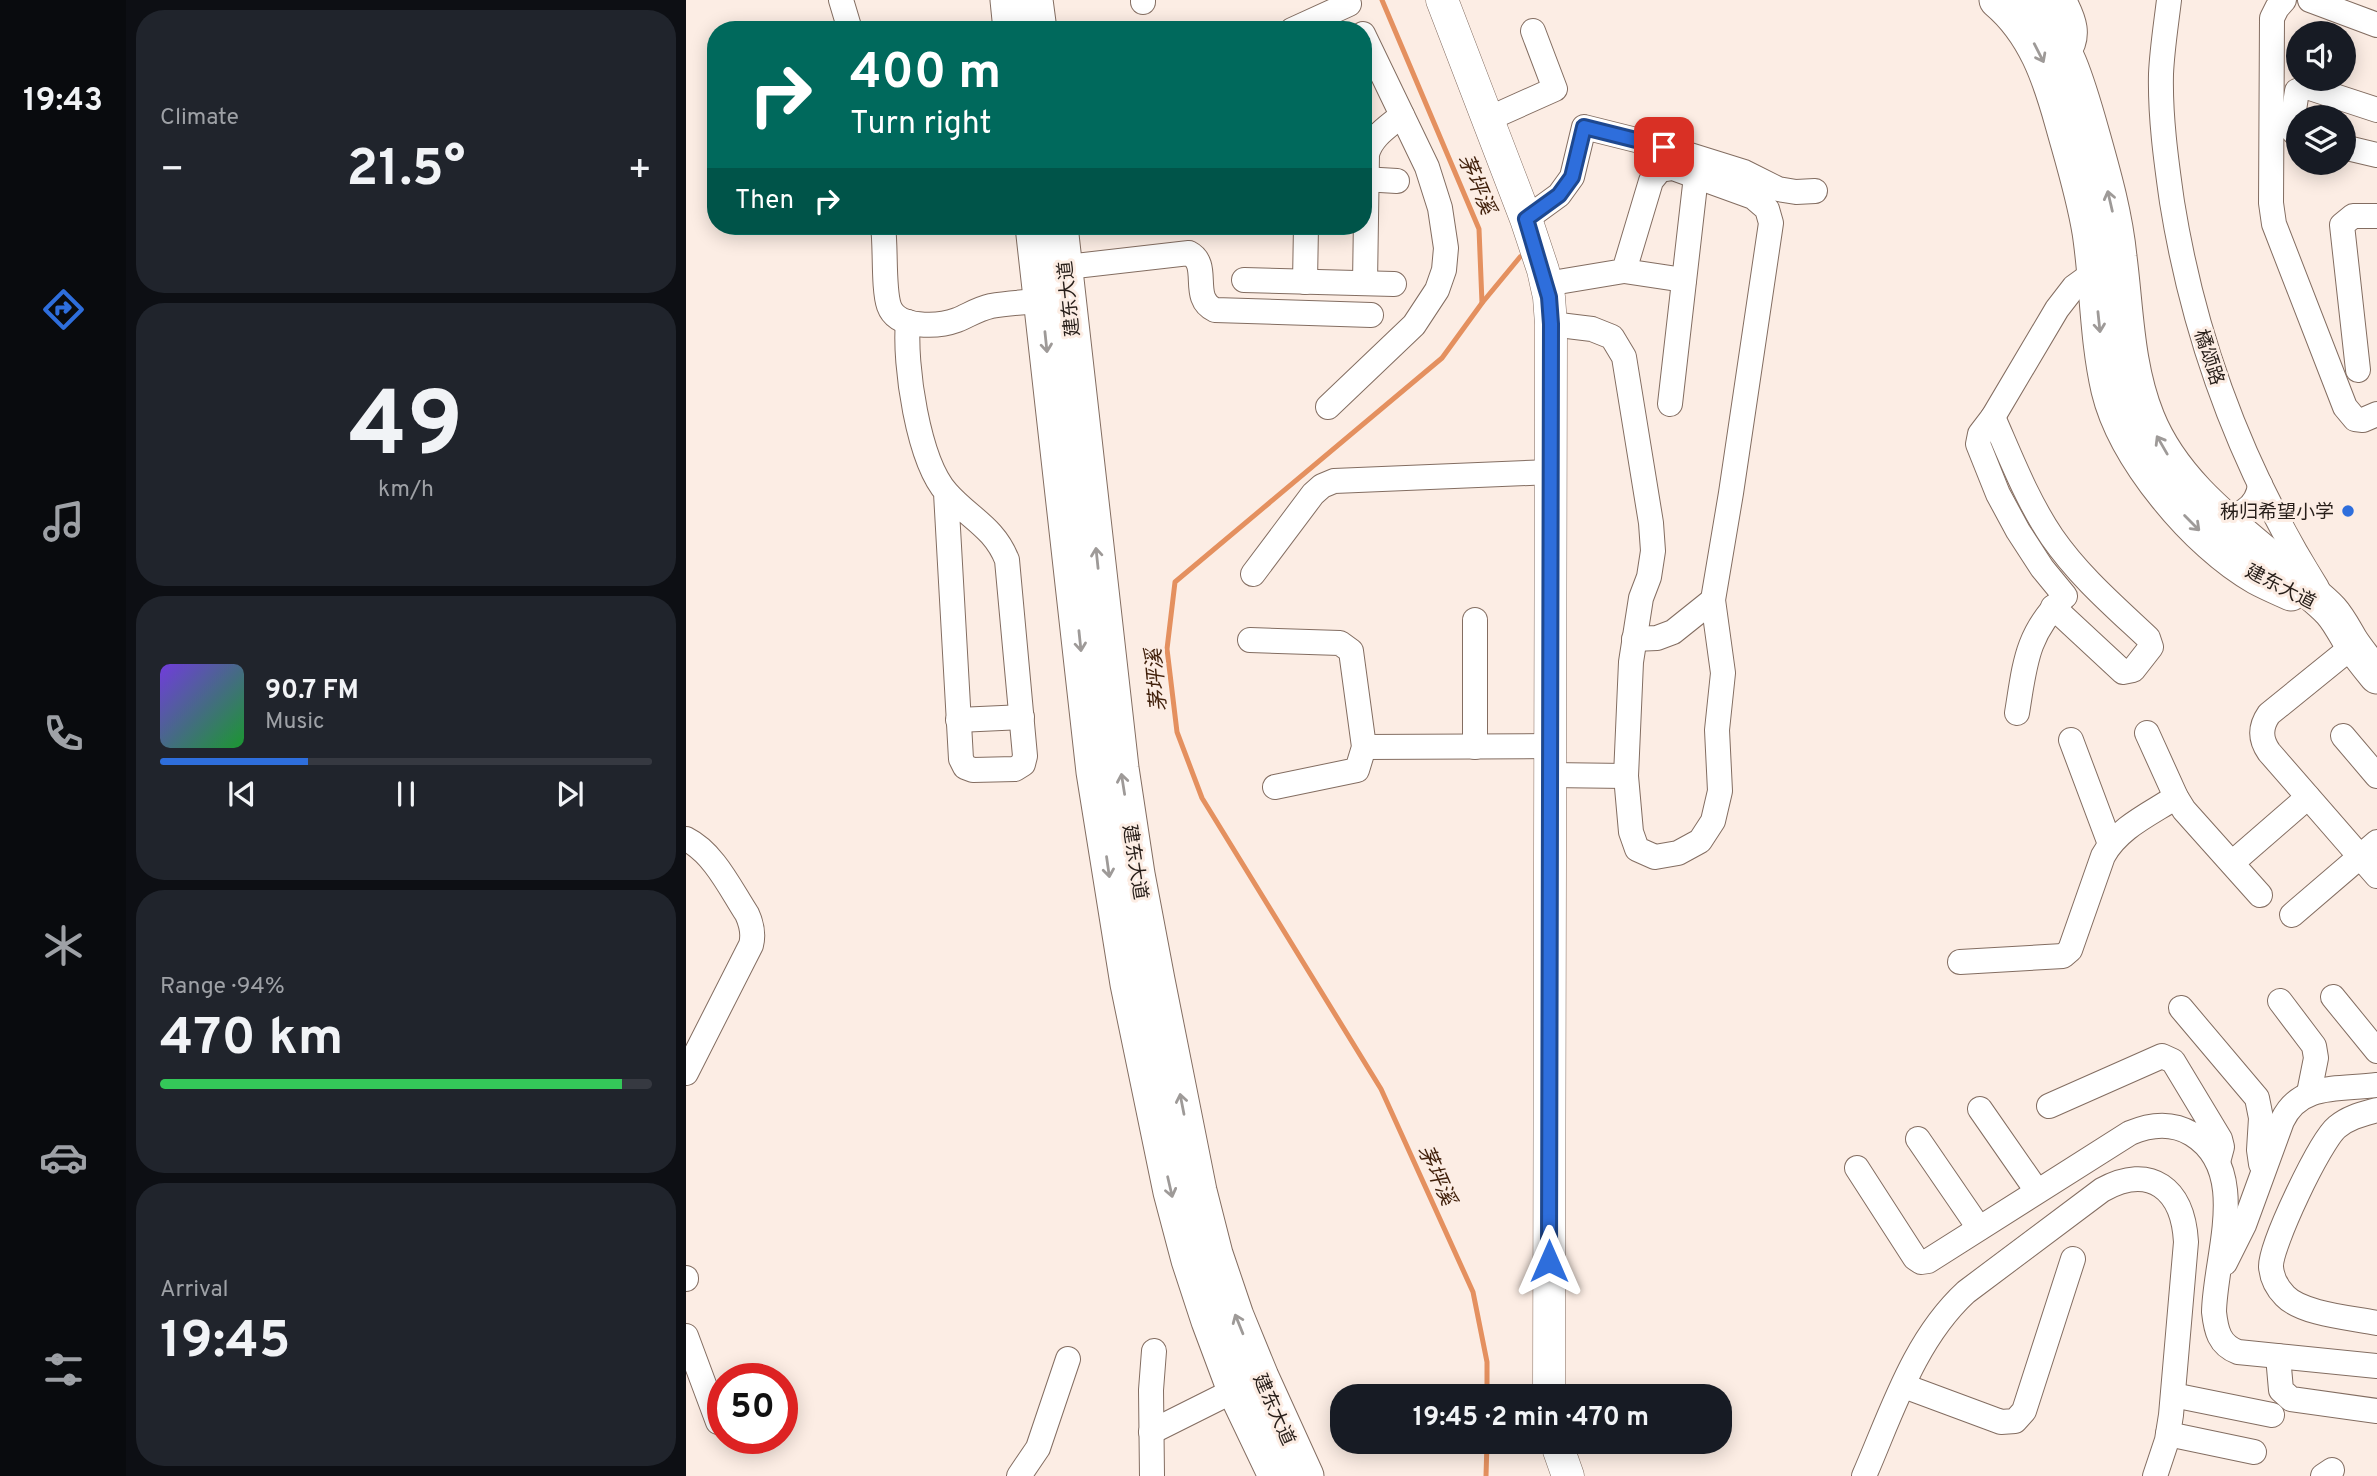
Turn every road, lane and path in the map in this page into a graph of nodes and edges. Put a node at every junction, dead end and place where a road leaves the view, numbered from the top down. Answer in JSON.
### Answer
{"nodes":[{"id":1,"x":841,"y":0,"type":"edge"},
{"id":2,"x":1008,"y":0,"type":"edge"},
{"id":3,"x":1035,"y":0,"type":"edge"},
{"id":4,"x":1442,"y":0,"type":"edge"},
{"id":5,"x":1997,"y":0,"type":"edge"},
{"id":6,"x":2030,"y":0,"type":"edge"},
{"id":7,"x":2064,"y":0,"type":"edge"},
{"id":8,"x":2169,"y":0,"type":"edge"},
{"id":9,"x":2284,"y":0,"type":"edge"},
{"id":10,"x":2309,"y":0,"type":"edge"},
{"id":11,"x":1349,"y":2,"type":"edge"},
{"id":12,"x":847,"y":21,"type":"edge"},
{"id":13,"x":1010,"y":21,"type":"edge"},
{"id":14,"x":1038,"y":21,"type":"edge"},
{"id":15,"x":1310,"y":21,"type":"edge"},
{"id":16,"x":1357,"y":21,"type":"edge"},
{"id":17,"x":2377,"y":26,"type":"edge"},
{"id":18,"x":1533,"y":31,"type":"dead end"},
{"id":19,"x":1372,"y":53,"type":"edge"},
{"id":20,"x":2067,"y":55,"type":"junction"},
{"id":21,"x":2295,"y":105,"type":"edge"},
{"id":22,"x":2377,"y":110,"type":"edge"},
{"id":23,"x":1402,"y":115,"type":"junction"},
{"id":24,"x":1488,"y":119,"type":"junction"},
{"id":25,"x":1372,"y":141,"type":"edge"},
{"id":26,"x":2356,"y":150,"type":"edge"},
{"id":27,"x":2377,"y":155,"type":"edge"},
{"id":28,"x":1696,"y":176,"type":"junction"},
{"id":29,"x":1372,"y":179,"type":"edge"},
{"id":30,"x":1397,"y":180,"type":"dead end"},
{"id":31,"x":1815,"y":191,"type":"dead end"},
{"id":32,"x":2377,"y":216,"type":"edge"},
{"id":33,"x":1526,"y":219,"type":"junction"},
{"id":34,"x":884,"y":235,"type":"edge"},
{"id":35,"x":1036,"y":235,"type":"edge"},
{"id":36,"x":1059,"y":235,"type":"edge"},
{"id":37,"x":1306,"y":235,"type":"edge"},
{"id":38,"x":1365,"y":235,"type":"edge"},
{"id":39,"x":2107,"y":264,"type":"junction"},
{"id":40,"x":1624,"y":271,"type":"junction"},
{"id":41,"x":1244,"y":280,"type":"dead end"},
{"id":42,"x":1684,"y":280,"type":"junction"},
{"id":43,"x":1305,"y":282,"type":"junction"},
{"id":44,"x":1365,"y":283,"type":"junction"},
{"id":45,"x":1394,"y":284,"type":"dead end"},
{"id":46,"x":1546,"y":284,"type":"junction"},
{"id":47,"x":1053,"y":285,"type":"junction"},
{"id":48,"x":1371,"y":315,"type":"dead end"},
{"id":49,"x":908,"y":322,"type":"junction"},
{"id":50,"x":1551,"y":324,"type":"junction"},
{"id":51,"x":2358,"y":370,"type":"dead end"},
{"id":52,"x":1670,"y":404,"type":"dead end"},
{"id":53,"x":1328,"y":407,"type":"dead end"},
{"id":54,"x":2377,"y":414,"type":"edge"},
{"id":55,"x":1993,"y":417,"type":"junction"},
{"id":56,"x":1551,"y":472,"type":"junction"},
{"id":57,"x":2260,"y":484,"type":"junction"},
{"id":58,"x":946,"y":493,"type":"junction"},
{"id":59,"x":2210,"y":507,"type":"junction"},
{"id":60,"x":1252,"y":574,"type":"dead end"},
{"id":61,"x":2084,"y":577,"type":"junction"},
{"id":62,"x":1713,"y":600,"type":"junction"},
{"id":63,"x":2059,"y":601,"type":"junction"},
{"id":64,"x":2332,"y":612,"type":"junction"},
{"id":65,"x":1475,"y":620,"type":"dead end"},
{"id":66,"x":1673,"y":632,"type":"junction"},
{"id":67,"x":1250,"y":639,"type":"dead end"},
{"id":68,"x":1634,"y":639,"type":"junction"},
{"id":69,"x":1720,"y":645,"type":"junction"},
{"id":70,"x":2353,"y":646,"type":"junction"},
{"id":71,"x":2377,"y":676,"type":"edge"},
{"id":72,"x":2017,"y":713,"type":"dead end"},
{"id":73,"x":1022,"y":716,"type":"junction"},
{"id":74,"x":958,"y":720,"type":"junction"},
{"id":75,"x":2147,"y":733,"type":"dead end"},
{"id":76,"x":2343,"y":736,"type":"dead end"},
{"id":77,"x":2071,"y":740,"type":"dead end"},
{"id":78,"x":1364,"y":747,"type":"junction"},
{"id":79,"x":1475,"y":747,"type":"junction"},
{"id":80,"x":1550,"y":761,"type":"junction"},
{"id":81,"x":1626,"y":776,"type":"junction"},
{"id":82,"x":2377,"y":776,"type":"edge"},
{"id":83,"x":1275,"y":787,"type":"dead end"},
{"id":84,"x":2176,"y":797,"type":"junction"},
{"id":85,"x":2308,"y":797,"type":"junction"},
{"id":86,"x":686,"y":839,"type":"edge"},
{"id":87,"x":2110,"y":844,"type":"junction"},
{"id":88,"x":2369,"y":849,"type":"edge"},
{"id":89,"x":2232,"y":863,"type":"junction"},
{"id":90,"x":2377,"y":876,"type":"edge"},
{"id":91,"x":2260,"y":895,"type":"dead end"},
{"id":92,"x":2292,"y":915,"type":"dead end"},
{"id":93,"x":1960,"y":962,"type":"dead end"},
{"id":94,"x":2333,"y":997,"type":"dead end"},
{"id":95,"x":2280,"y":1001,"type":"dead end"},
{"id":96,"x":2181,"y":1008,"type":"dead end"},
{"id":97,"x":2377,"y":1051,"type":"edge"},
{"id":98,"x":686,"y":1073,"type":"edge"},
{"id":99,"x":2377,"y":1085,"type":"edge"},
{"id":100,"x":2309,"y":1093,"type":"junction"},
{"id":101,"x":2049,"y":1106,"type":"dead end"},
{"id":102,"x":1980,"y":1109,"type":"dead end"},
{"id":103,"x":2377,"y":1110,"type":"edge"},
{"id":104,"x":1918,"y":1139,"type":"dead end"},
{"id":105,"x":2218,"y":1163,"type":"junction"},
{"id":106,"x":1857,"y":1168,"type":"dead end"},
{"id":107,"x":2264,"y":1172,"type":"junction"},
{"id":108,"x":2037,"y":1191,"type":"junction"},
{"id":109,"x":1979,"y":1228,"type":"junction"},
{"id":110,"x":2073,"y":1259,"type":"dead end"},
{"id":111,"x":2217,"y":1276,"type":"junction"},
{"id":112,"x":2377,"y":1323,"type":"edge"},
{"id":113,"x":686,"y":1336,"type":"edge"},
{"id":114,"x":1154,"y":1351,"type":"dead end"},
{"id":115,"x":2278,"y":1356,"type":"junction"},
{"id":116,"x":1068,"y":1359,"type":"dead end"},
{"id":117,"x":2377,"y":1366,"type":"edge"},
{"id":118,"x":1248,"y":1384,"type":"junction"},
{"id":119,"x":1549,"y":1384,"type":"edge"},
{"id":120,"x":1904,"y":1386,"type":"junction"},
{"id":121,"x":707,"y":1392,"type":"edge"},
{"id":122,"x":2173,"y":1395,"type":"junction"},
{"id":123,"x":2377,"y":1411,"type":"edge"},
{"id":124,"x":2272,"y":1415,"type":"dead end"},
{"id":125,"x":1151,"y":1432,"type":"junction"},
{"id":126,"x":2168,"y":1434,"type":"junction"},
{"id":127,"x":2254,"y":1452,"type":"dead end"},
{"id":128,"x":1560,"y":1454,"type":"edge"},
{"id":129,"x":1019,"y":1476,"type":"edge"},
{"id":130,"x":1152,"y":1476,"type":"edge"},
{"id":131,"x":1276,"y":1476,"type":"edge"},
{"id":132,"x":1306,"y":1476,"type":"edge"},
{"id":133,"x":1568,"y":1476,"type":"edge"},
{"id":134,"x":1864,"y":1476,"type":"edge"},
{"id":135,"x":2155,"y":1476,"type":"edge"}],
"edges":[{"from":1,"to":12,"type":"street"},
{"from":2,"to":13,"type":"highway"},
{"from":3,"to":14,"type":"highway"},
{"from":4,"to":24,"type":"main road"},
{"from":5,"to":39,"type":"highway","name":"建东大道","one_way":true},
{"from":6,"to":20,"type":"highway","name":"建东大道"},
{"from":7,"to":20,"type":"street"},
{"from":8,"to":57,"type":"street","name":"橘颂路"},
{"from":9,"to":54,"type":"street"},
{"from":10,"to":17,"type":"street"},
{"from":11,"to":15,"type":"street"},
{"from":11,"to":16,"type":"street"},
{"from":18,"to":24,"type":"street"},
{"from":19,"to":23,"type":"street"},
{"from":39,"to":20,"type":"highway","name":"建东大道","one_way":true},
{"from":21,"to":22,"type":"street"},
{"from":23,"to":25,"type":"street"},
{"from":23,"to":53,"type":"street"},
{"from":24,"to":33,"type":"main road"},
{"from":26,"to":27,"type":"street"},
{"from":28,"to":40,"type":"street"},
{"from":28,"to":42,"type":"street"},
{"from":28,"to":62,"type":"street"},
{"from":29,"to":30,"type":"street"},
{"from":31,"to":33,"type":"street"},
{"from":32,"to":51,"type":"street"},
{"from":33,"to":46,"type":"main road"},
{"from":34,"to":49,"type":"street"},
{"from":35,"to":47,"type":"highway","name":"建东大道"},
{"from":36,"to":47,"type":"highway","name":"建东大道"},
{"from":37,"to":43,"type":"street"},
{"from":38,"to":44,"type":"street"},
{"from":39,"to":55,"type":"street"},
{"from":59,"to":39,"type":"highway","name":"建东大道","one_way":true},
{"from":39,"to":64,"type":"highway","name":"建东大道","one_way":true},
{"from":40,"to":42,"type":"street"},
{"from":40,"to":46,"type":"street"},
{"from":41,"to":43,"type":"street"},
{"from":42,"to":52,"type":"street"},
{"from":43,"to":44,"type":"street"},
{"from":44,"to":45,"type":"street"},
{"from":46,"to":50,"type":"main road"},
{"from":47,"to":48,"type":"street"},
{"from":47,"to":49,"type":"street"},
{"from":47,"to":118,"type":"highway","name":"建东大道"},
{"from":49,"to":58,"type":"street"},
{"from":50,"to":56,"type":"main road"},
{"from":50,"to":68,"type":"street"},
{"from":55,"to":61,"type":"street"},
{"from":55,"to":63,"type":"street"},
{"from":56,"to":60,"type":"street"},
{"from":56,"to":80,"type":"main road"},
{"from":57,"to":59,"type":"street"},
{"from":57,"to":64,"type":"street","name":"橘颂路"},
{"from":58,"to":73,"type":"street"},
{"from":58,"to":74,"type":"street"},
{"from":59,"to":64,"type":"highway","name":"建东大道"},
{"from":61,"to":63,"type":"street"},
{"from":61,"to":63,"type":"street"},
{"from":62,"to":66,"type":"street"},
{"from":62,"to":69,"type":"street"},
{"from":63,"to":72,"type":"street"},
{"from":64,"to":70,"type":"highway","name":"橘颂路"},
{"from":65,"to":79,"type":"street"},
{"from":66,"to":68,"type":"street"},
{"from":66,"to":69,"type":"street"},
{"from":67,"to":78,"type":"street"},
{"from":68,"to":81,"type":"street"},
{"from":69,"to":81,"type":"street"},
{"from":70,"to":71,"type":"highway","name":"橘颂路"},
{"from":70,"to":85,"type":"street"},
{"from":73,"to":74,"type":"street"},
{"from":73,"to":74,"type":"street"},
{"from":75,"to":84,"type":"street"},
{"from":76,"to":82,"type":"street"},
{"from":77,"to":87,"type":"street"},
{"from":78,"to":79,"type":"street"},
{"from":78,"to":83,"type":"street"},
{"from":79,"to":80,"type":"street"},
{"from":80,"to":81,"type":"street"},
{"from":80,"to":119,"type":"main road"},
{"from":84,"to":87,"type":"street"},
{"from":84,"to":89,"type":"street"},
{"from":85,"to":88,"type":"street"},
{"from":85,"to":89,"type":"street"},
{"from":86,"to":98,"type":"street"},
{"from":87,"to":93,"type":"street"},
{"from":88,"to":90,"type":"street"},
{"from":88,"to":92,"type":"street"},
{"from":89,"to":91,"type":"street"},
{"from":94,"to":97,"type":"street"},
{"from":95,"to":100,"type":"street"},
{"from":96,"to":107,"type":"street"},
{"from":99,"to":100,"type":"street"},
{"from":100,"to":107,"type":"street"},
{"from":101,"to":105,"type":"street"},
{"from":102,"to":108,"type":"street"},
{"from":103,"to":112,"type":"street"},
{"from":104,"to":109,"type":"street"},
{"from":105,"to":108,"type":"street"},
{"from":105,"to":111,"type":"street"},
{"from":106,"to":109,"type":"street"},
{"from":107,"to":111,"type":"street"},
{"from":108,"to":109,"type":"street"},
{"from":110,"to":120,"type":"street"},
{"from":111,"to":115,"type":"street"},
{"from":113,"to":121,"type":"street"},
{"from":114,"to":125,"type":"street"},
{"from":115,"to":117,"type":"street"},
{"from":115,"to":123,"type":"street"},
{"from":116,"to":129,"type":"street"},
{"from":118,"to":125,"type":"street"},
{"from":118,"to":131,"type":"highway","name":"建东大道"},
{"from":118,"to":132,"type":"highway","name":"建东大道"},
{"from":120,"to":122,"type":"street"},
{"from":120,"to":134,"type":"street"},
{"from":122,"to":124,"type":"street"},
{"from":122,"to":126,"type":"street"},
{"from":125,"to":130,"type":"street"},
{"from":126,"to":127,"type":"street"},
{"from":126,"to":135,"type":"street"},
{"from":128,"to":133,"type":"main road"}]}
